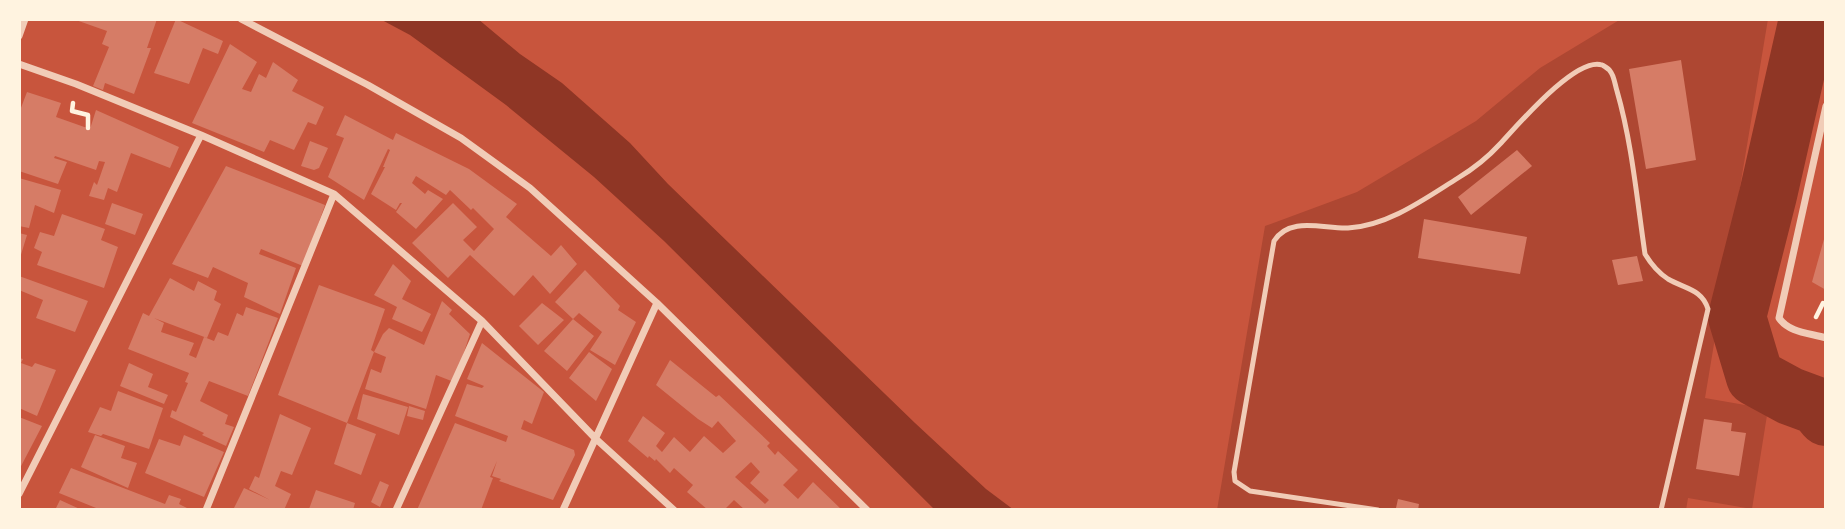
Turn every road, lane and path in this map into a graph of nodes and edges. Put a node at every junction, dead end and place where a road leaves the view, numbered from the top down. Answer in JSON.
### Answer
{"nodes":[{"id":1,"x":26,"y":19,"type":"edge"},
{"id":2,"x":241,"y":19,"type":"edge"},
{"id":3,"x":19,"y":36,"type":"edge"},
{"id":4,"x":19,"y":64,"type":"edge"},
{"id":5,"x":1826,"y":106,"type":"edge"},
{"id":6,"x":72,"y":111,"type":"dead end"},
{"id":7,"x":88,"y":128,"type":"dead end"},
{"id":8,"x":201,"y":135,"type":"junction"},
{"id":9,"x":1816,"y":146,"type":"junction"},
{"id":10,"x":1826,"y":149,"type":"edge"},
{"id":11,"x":334,"y":194,"type":"junction"},
{"id":12,"x":657,"y":303,"type":"junction"},
{"id":13,"x":482,"y":321,"type":"junction"},
{"id":14,"x":1826,"y":338,"type":"edge"},
{"id":15,"x":596,"y":439,"type":"junction"},
{"id":16,"x":19,"y":494,"type":"edge"},
{"id":17,"x":206,"y":510,"type":"edge"},
{"id":18,"x":396,"y":510,"type":"edge"},
{"id":19,"x":563,"y":510,"type":"edge"},
{"id":20,"x":674,"y":510,"type":"edge"},
{"id":21,"x":867,"y":510,"type":"edge"},
{"id":22,"x":1378,"y":510,"type":"edge"},
{"id":23,"x":1661,"y":510,"type":"edge"}],
"edges":[{"from":1,"to":3,"type":"street"},
{"from":2,"to":12,"type":"street"},
{"from":4,"to":8,"type":"street"},
{"from":5,"to":9,"type":"street"},
{"from":6,"to":7,"type":"path"},
{"from":8,"to":11,"type":"street"},
{"from":8,"to":16,"type":"street"},
{"from":9,"to":10,"type":"street"},
{"from":9,"to":14,"type":"street"},
{"from":11,"to":13,"type":"street"},
{"from":11,"to":17,"type":"street"},
{"from":12,"to":15,"type":"street"},
{"from":12,"to":21,"type":"street"},
{"from":13,"to":15,"type":"street"},
{"from":13,"to":18,"type":"street"},
{"from":15,"to":19,"type":"street"},
{"from":15,"to":20,"type":"street"},
{"from":22,"to":23,"type":"lane"}]}
